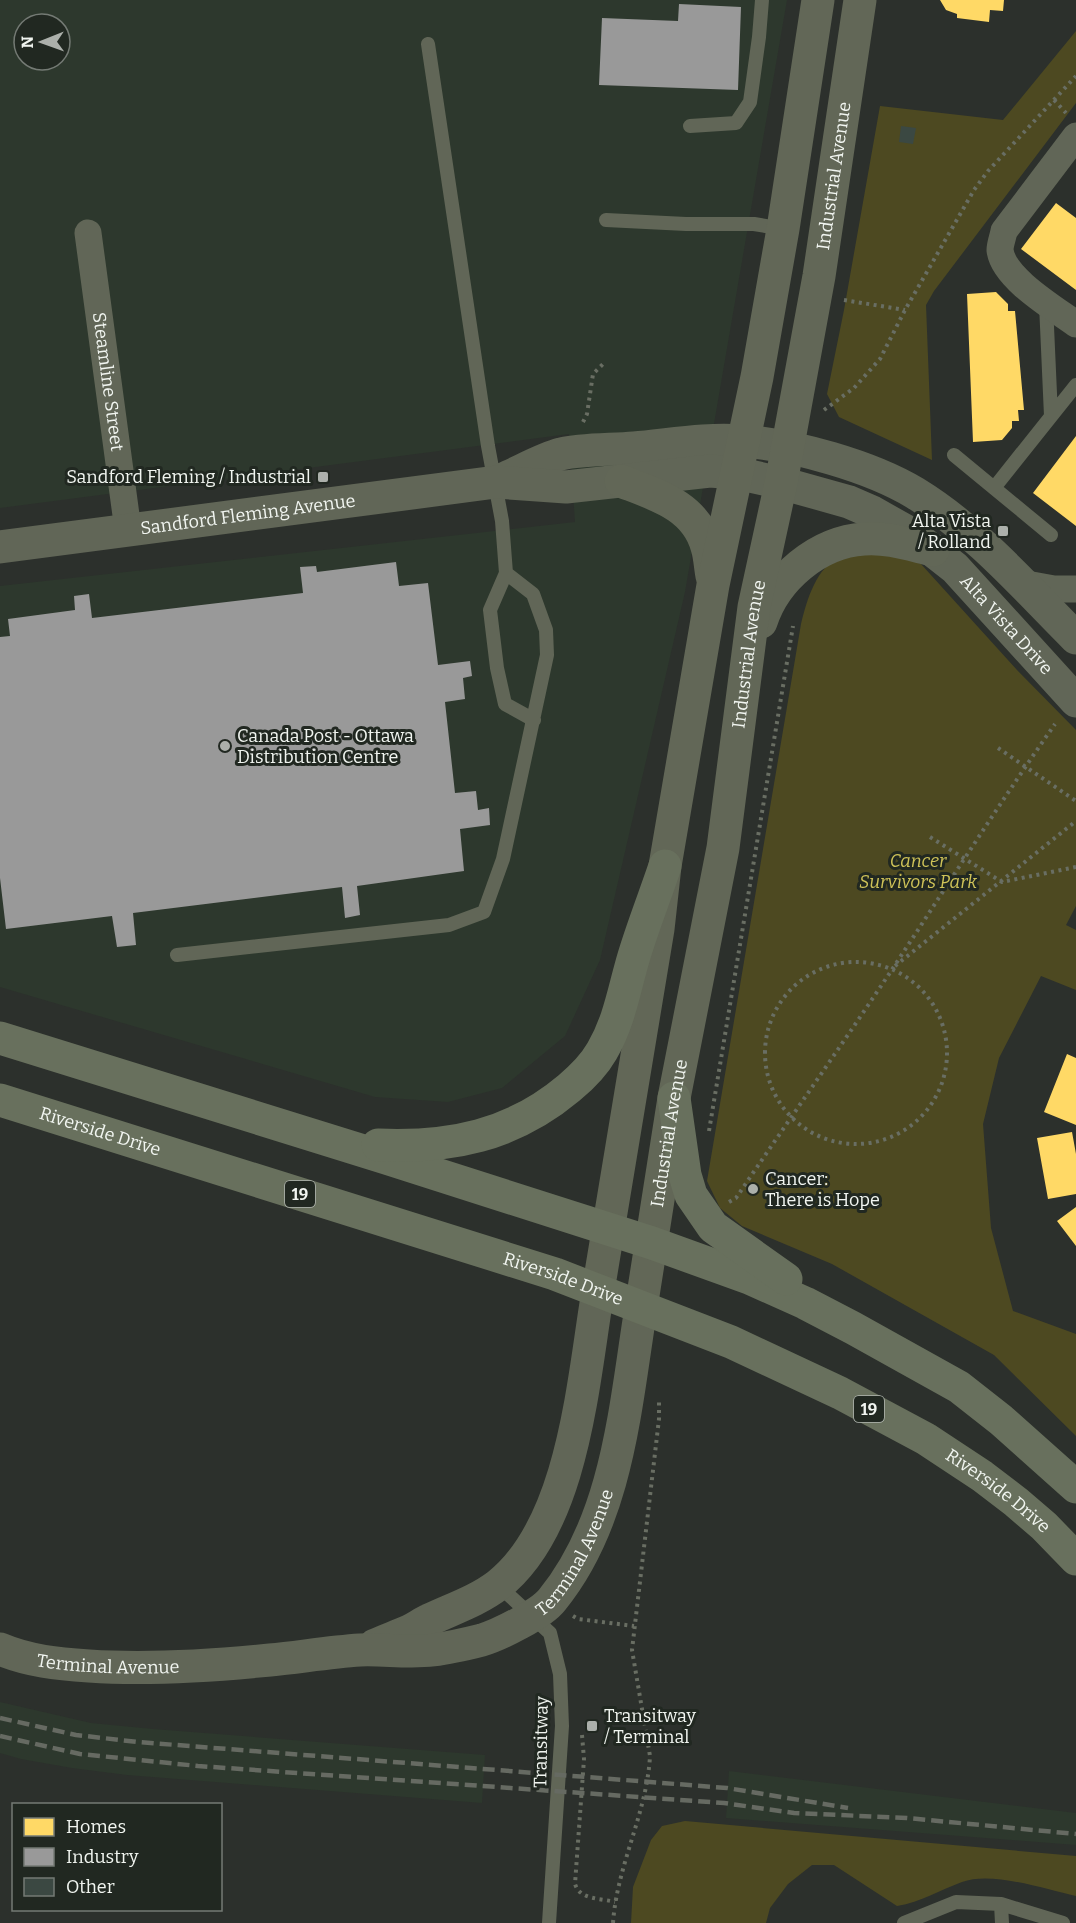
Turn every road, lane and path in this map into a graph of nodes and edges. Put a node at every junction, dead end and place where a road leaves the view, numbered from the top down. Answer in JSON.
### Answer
{"nodes":[{"id":1,"x":762,"y":0,"type":"edge"},
{"id":2,"x":818,"y":0,"type":"edge"},
{"id":3,"x":860,"y":0,"type":"edge"},
{"id":4,"x":428,"y":44,"type":"dead end"},
{"id":5,"x":1076,"y":76,"type":"edge"},
{"id":6,"x":690,"y":126,"type":"dead end"},
{"id":7,"x":1076,"y":136,"type":"edge"},
{"id":8,"x":606,"y":220,"type":"dead end"},
{"id":9,"x":783,"y":229,"type":"junction"},
{"id":10,"x":88,"y":233,"type":"dead end"},
{"id":11,"x":841,"y":300,"type":"dead end"},
{"id":12,"x":1046,"y":302,"type":"junction"},
{"id":13,"x":905,"y":310,"type":"junction"},
{"id":14,"x":1076,"y":324,"type":"edge"},
{"id":15,"x":604,"y":363,"type":"dead end"},
{"id":16,"x":1076,"y":385,"type":"edge"},
{"id":17,"x":824,"y":410,"type":"dead end"},
{"id":18,"x":1052,"y":416,"type":"junction"},
{"id":19,"x":742,"y":441,"type":"junction"},
{"id":20,"x":787,"y":448,"type":"junction"},
{"id":21,"x":561,"y":454,"type":"junction"},
{"id":22,"x":954,"y":455,"type":"dead end"},
{"id":23,"x":736,"y":473,"type":"junction"},
{"id":24,"x":621,"y":481,"type":"junction"},
{"id":25,"x":496,"y":482,"type":"junction"},
{"id":26,"x":781,"y":483,"type":"junction"},
{"id":27,"x":994,"y":488,"type":"junction"},
{"id":28,"x":128,"y":530,"type":"junction"},
{"id":29,"x":1052,"y":535,"type":"dead end"},
{"id":30,"x":0,"y":547,"type":"edge"},
{"id":31,"x":933,"y":550,"type":"junction"},
{"id":32,"x":506,"y":573,"type":"junction"},
{"id":33,"x":1022,"y":583,"type":"junction"},
{"id":34,"x":713,"y":585,"type":"junction"},
{"id":35,"x":1076,"y":589,"type":"edge"},
{"id":36,"x":793,"y":623,"type":"dead end"},
{"id":37,"x":1076,"y":638,"type":"edge"},
{"id":38,"x":743,"y":688,"type":"junction"},
{"id":39,"x":1065,"y":713,"type":"edge"},
{"id":40,"x":534,"y":720,"type":"junction"},
{"id":41,"x":998,"y":748,"type":"dead end"},
{"id":42,"x":1024,"y":766,"type":"junction"},
{"id":43,"x":1076,"y":801,"type":"edge"},
{"id":44,"x":1076,"y":821,"type":"edge"},
{"id":45,"x":930,"y":837,"type":"dead end"},
{"id":46,"x":963,"y":859,"type":"junction"},
{"id":47,"x":665,"y":866,"type":"junction"},
{"id":48,"x":1076,"y":867,"type":"edge"},
{"id":49,"x":1002,"y":882,"type":"junction"},
{"id":50,"x":177,"y":955,"type":"dead end"},
{"id":51,"x":892,"y":968,"type":"junction"},
{"id":52,"x":0,"y":1038,"type":"edge"},
{"id":53,"x":674,"y":1098,"type":"junction"},
{"id":54,"x":0,"y":1100,"type":"edge"},
{"id":55,"x":790,"y":1118,"type":"junction"},
{"id":56,"x":328,"y":1140,"type":"junction"},
{"id":57,"x":708,"y":1140,"type":"dead end"},
{"id":58,"x":726,"y":1203,"type":"dead end"},
{"id":59,"x":608,"y":1230,"type":"junction"},
{"id":60,"x":652,"y":1243,"type":"junction"},
{"id":61,"x":598,"y":1291,"type":"junction"},
{"id":62,"x":641,"y":1308,"type":"junction"},
{"id":63,"x":853,"y":1328,"type":"junction"},
{"id":64,"x":660,"y":1392,"type":"dead end"},
{"id":65,"x":1076,"y":1487,"type":"edge"},
{"id":66,"x":1076,"y":1559,"type":"edge"},
{"id":67,"x":498,"y":1585,"type":"junction"},
{"id":68,"x":532,"y":1617,"type":"junction"},
{"id":69,"x":0,"y":1649,"type":"edge"},
{"id":70,"x":361,"y":1650,"type":"junction"},
{"id":71,"x":584,"y":1759,"type":"dead end"},
{"id":72,"x":615,"y":1902,"type":"junction"},
{"id":73,"x":1001,"y":1904,"type":"junction"},
{"id":74,"x":549,"y":1923,"type":"edge"},
{"id":75,"x":613,"y":1923,"type":"edge"},
{"id":76,"x":904,"y":1923,"type":"edge"},
{"id":77,"x":1002,"y":1923,"type":"edge"},
{"id":78,"x":1063,"y":1923,"type":"edge"}],
"edges":[{"from":1,"to":6,"type":"lane"},
{"from":2,"to":9,"type":"main road"},
{"from":3,"to":20,"type":"main road","name":"Industrial Avenue"},
{"from":4,"to":25,"type":"lane"},
{"from":5,"to":13,"type":"path"},
{"from":7,"to":12,"type":"street"},
{"from":8,"to":9,"type":"lane"},
{"from":9,"to":19,"type":"main road"},
{"from":10,"to":28,"type":"street","name":"Steamline Street"},
{"from":11,"to":13,"type":"path"},
{"from":12,"to":14,"type":"street"},
{"from":12,"to":18,"type":"lane"},
{"from":13,"to":17,"type":"path"},
{"from":15,"to":21,"type":"path"},
{"from":16,"to":18,"type":"lane"},
{"from":18,"to":27,"type":"lane"},
{"from":19,"to":20,"type":"street","name":"Alta Vista Drive"},
{"from":19,"to":21,"type":"street","name":"Sandford Fleming Avenue"},
{"from":19,"to":23,"type":"main road"},
{"from":20,"to":26,"type":"main road","name":"Industrial Avenue"},
{"from":20,"to":33,"type":"street","name":"Alta Vista Drive"},
{"from":21,"to":25,"type":"street","name":"Sandford Fleming Avenue"},
{"from":22,"to":27,"type":"lane"},
{"from":23,"to":24,"type":"street","name":"Sandford Fleming Avenue"},
{"from":23,"to":26,"type":"street","name":"Alta Vista Drive"},
{"from":23,"to":34,"type":"main road"},
{"from":24,"to":25,"type":"street","name":"Sandford Fleming Avenue"},
{"from":24,"to":34,"type":"main road"},
{"from":25,"to":28,"type":"street","name":"Sandford Fleming Avenue"},
{"from":25,"to":32,"type":"lane"},
{"from":26,"to":31,"type":"street","name":"Alta Vista Drive"},
{"from":26,"to":38,"type":"main road","name":"Industrial Avenue"},
{"from":27,"to":29,"type":"lane"},
{"from":28,"to":30,"type":"street","name":"Sandford Fleming Avenue"},
{"from":31,"to":38,"type":"main road"},
{"from":31,"to":39,"type":"street","name":"Alta Vista Drive"},
{"from":32,"to":40,"type":"lane"},
{"from":32,"to":40,"type":"lane"},
{"from":33,"to":35,"type":"street"},
{"from":33,"to":37,"type":"street","name":"Alta Vista Drive"},
{"from":34,"to":47,"type":"main road"},
{"from":36,"to":57,"type":"path"},
{"from":38,"to":53,"type":"main road","name":"Industrial Avenue"},
{"from":39,"to":42,"type":"path"},
{"from":40,"to":50,"type":"lane"},
{"from":41,"to":42,"type":"path"},
{"from":42,"to":43,"type":"path"},
{"from":42,"to":46,"type":"path"},
{"from":44,"to":49,"type":"path"},
{"from":45,"to":46,"type":"path"},
{"from":46,"to":49,"type":"path"},
{"from":46,"to":51,"type":"path"},
{"from":47,"to":56,"type":"main road"},
{"from":47,"to":59,"type":"main road"},
{"from":48,"to":49,"type":"path"},
{"from":49,"to":51,"type":"path"},
{"from":51,"to":55,"type":"path"},
{"from":51,"to":55,"type":"path"},
{"from":51,"to":55,"type":"path"},
{"from":52,"to":56,"type":"main road"},
{"from":53,"to":60,"type":"main road","name":"Industrial Avenue"},
{"from":53,"to":63,"type":"main road"},
{"from":54,"to":61,"type":"main road","name":"Riverside Drive","number":"19"},
{"from":55,"to":58,"type":"path"},
{"from":56,"to":59,"type":"main road"},
{"from":59,"to":60,"type":"main road"},
{"from":59,"to":61,"type":"main road"},
{"from":60,"to":62,"type":"main road","name":"Industrial Avenue"},
{"from":60,"to":63,"type":"main road"},
{"from":61,"to":62,"type":"main road","name":"Riverside Drive","number":"19"},
{"from":61,"to":67,"type":"street","name":"Terminal Avenue"},
{"from":62,"to":66,"type":"main road","name":"Riverside Drive","number":"19"},
{"from":62,"to":68,"type":"street","name":"Terminal Avenue"},
{"from":63,"to":65,"type":"main road"},
{"from":64,"to":72,"type":"path"},
{"from":67,"to":68,"type":"lane","name":"Transitway"},
{"from":67,"to":70,"type":"street","name":"Terminal Avenue"},
{"from":68,"to":70,"type":"street","name":"Terminal Avenue"},
{"from":68,"to":74,"type":"lane","name":"Transitway"},
{"from":69,"to":70,"type":"street","name":"Terminal Avenue"},
{"from":71,"to":72,"type":"path"},
{"from":72,"to":75,"type":"path"},
{"from":73,"to":76,"type":"lane"},
{"from":73,"to":77,"type":"lane"},
{"from":73,"to":78,"type":"lane"}]}
